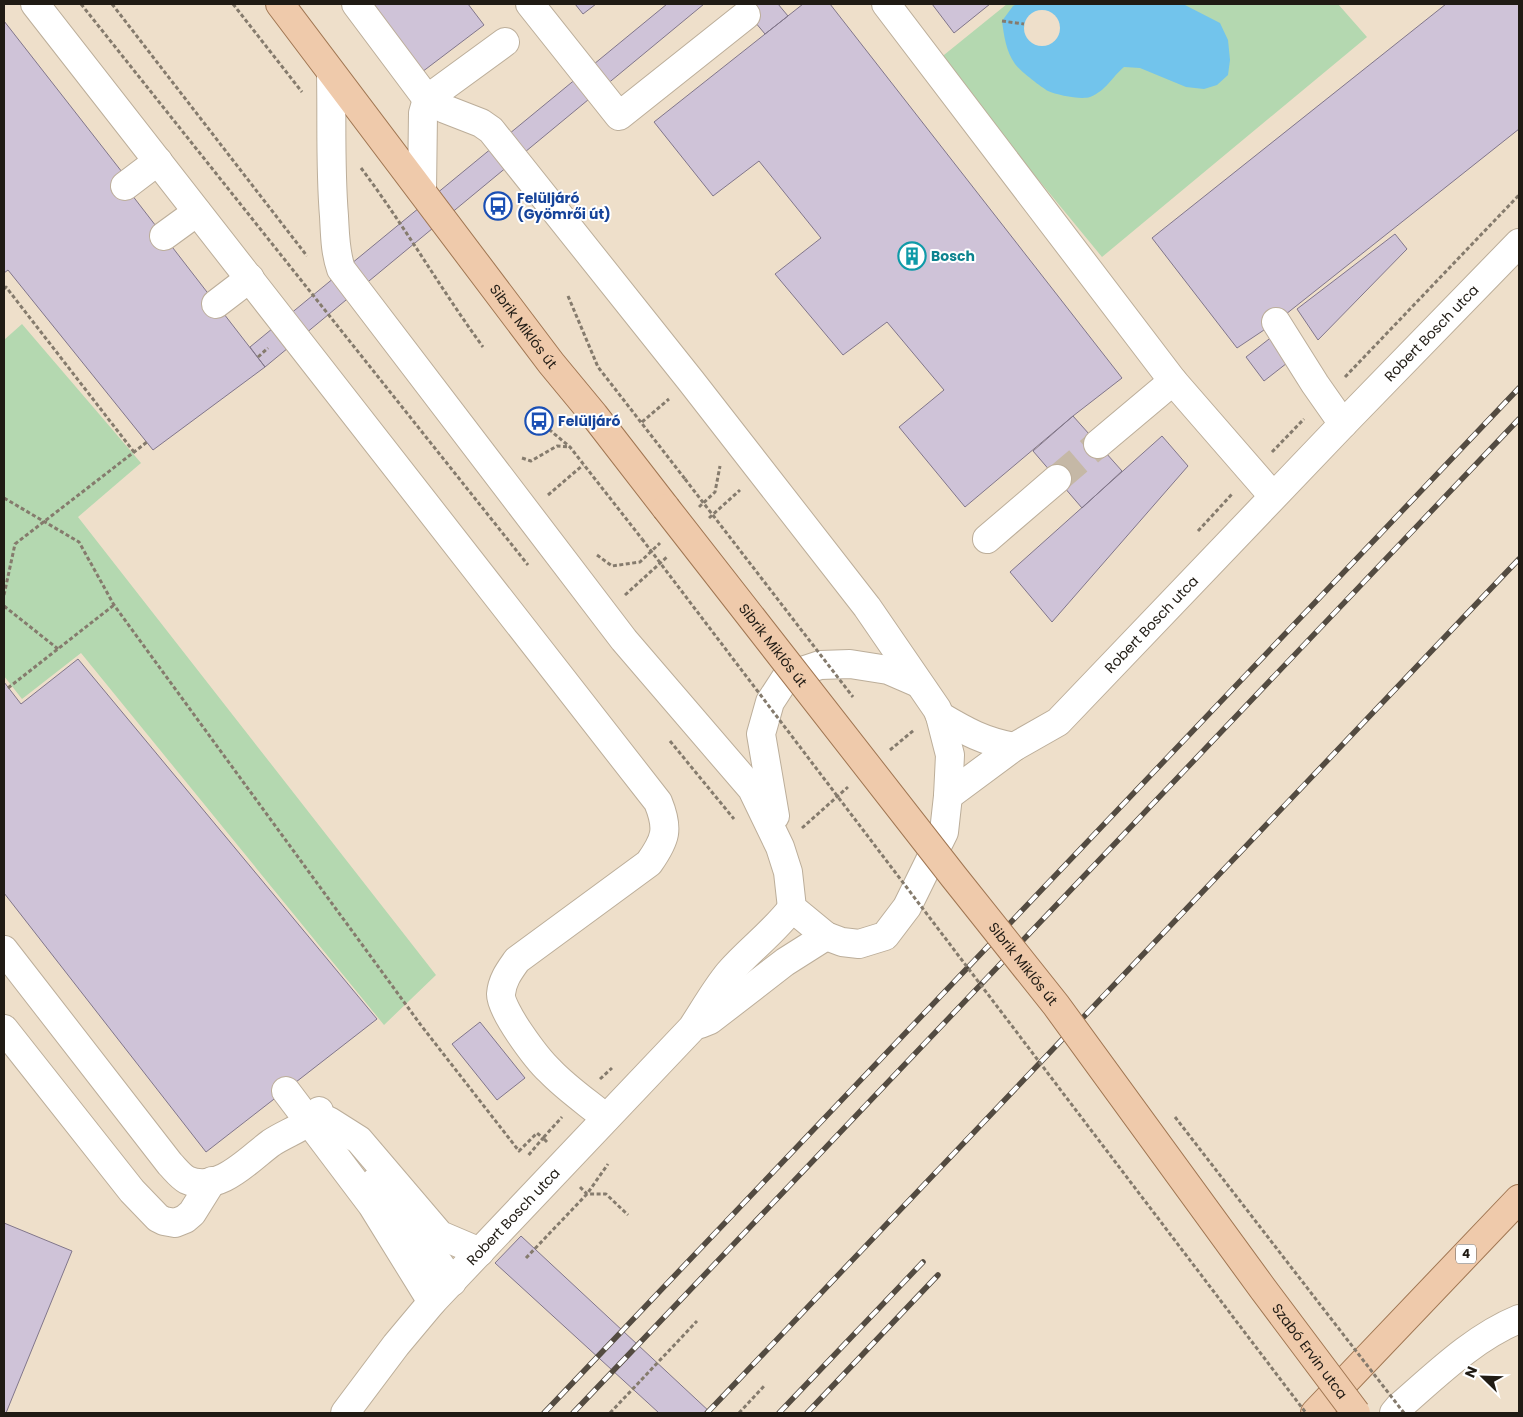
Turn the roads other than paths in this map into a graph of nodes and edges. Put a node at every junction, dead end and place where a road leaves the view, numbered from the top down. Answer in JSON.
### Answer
{"nodes":[{"id":1,"x":35,"y":4,"type":"edge"},
{"id":2,"x":280,"y":4,"type":"edge"},
{"id":3,"x":356,"y":4,"type":"edge"},
{"id":4,"x":530,"y":4,"type":"edge"},
{"id":5,"x":886,"y":4,"type":"edge"},
{"id":6,"x":746,"y":15,"type":"dead end"},
{"id":7,"x":505,"y":42,"type":"dead end"},
{"id":8,"x":331,"y":73,"type":"junction"},
{"id":9,"x":427,"y":99,"type":"junction"},
{"id":10,"x":158,"y":162,"type":"junction"},
{"id":11,"x":125,"y":186,"type":"dead end"},
{"id":12,"x":422,"y":191,"type":"junction"},
{"id":13,"x":197,"y":212,"type":"junction"},
{"id":14,"x":164,"y":236,"type":"dead end"},
{"id":15,"x":1519,"y":243,"type":"edge"},
{"id":16,"x":250,"y":278,"type":"junction"},
{"id":17,"x":216,"y":304,"type":"dead end"},
{"id":18,"x":1276,"y":322,"type":"dead end"},
{"id":19,"x":1173,"y":382,"type":"junction"},
{"id":20,"x":1343,"y":424,"type":"junction"},
{"id":21,"x":1098,"y":444,"type":"tunnel mouth"},
{"id":22,"x":1057,"y":479,"type":"tunnel mouth"},
{"id":23,"x":1273,"y":496,"type":"junction"},
{"id":24,"x":987,"y":539,"type":"dead end"},
{"id":25,"x":918,"y":683,"type":"junction"},
{"id":26,"x":939,"y":712,"type":"junction"},
{"id":27,"x":1014,"y":747,"type":"junction"},
{"id":28,"x":948,"y":796,"type":"junction"},
{"id":29,"x":780,"y":847,"type":"junction"},
{"id":30,"x":792,"y":908,"type":"junction"},
{"id":31,"x":826,"y":936,"type":"junction"},
{"id":32,"x":4,"y":950,"type":"edge"},
{"id":33,"x":692,"y":1028,"type":"junction"},
{"id":34,"x":4,"y":1029,"type":"edge"},
{"id":35,"x":292,"y":1086,"type":"dead end"},
{"id":36,"x":319,"y":1118,"type":"junction"},
{"id":37,"x":606,"y":1118,"type":"junction"},
{"id":38,"x":212,"y":1181,"type":"junction"},
{"id":39,"x":1519,"y":1199,"type":"edge"},
{"id":40,"x":480,"y":1252,"type":"junction"},
{"id":41,"x":452,"y":1282,"type":"junction"},
{"id":42,"x":1263,"y":1289,"type":"joint"},
{"id":43,"x":432,"y":1302,"type":"junction"},
{"id":44,"x":1519,"y":1319,"type":"edge"},
{"id":45,"x":345,"y":1413,"type":"edge"},
{"id":46,"x":1315,"y":1413,"type":"edge"},
{"id":47,"x":1356,"y":1413,"type":"edge"},
{"id":48,"x":1394,"y":1413,"type":"edge"}],
"edges":[{"from":1,"to":10,"type":"street"},
{"from":2,"to":8,"type":"main road","name":"Sibrik Miklós út"},
{"from":3,"to":9,"type":"street"},
{"from":4,"to":6,"type":"street"},
{"from":5,"to":19,"type":"street"},
{"from":7,"to":9,"type":"street"},
{"from":8,"to":12,"type":"main road","name":"Sibrik Miklós út"},
{"from":8,"to":29,"type":"street"},
{"from":9,"to":12,"type":"street"},
{"from":9,"to":25,"type":"street"},
{"from":10,"to":11,"type":"street"},
{"from":10,"to":13,"type":"street"},
{"from":12,"to":42,"type":"main road","name":"Sibrik Miklós út","bridge":true},
{"from":13,"to":14,"type":"street"},
{"from":13,"to":16,"type":"street"},
{"from":15,"to":20,"type":"street","name":"Robert Bosch utca"},
{"from":16,"to":17,"type":"street"},
{"from":16,"to":37,"type":"street"},
{"from":18,"to":20,"type":"street"},
{"from":19,"to":21,"type":"street"},
{"from":19,"to":23,"type":"street"},
{"from":20,"to":23,"type":"street","name":"Robert Bosch utca"},
{"from":22,"to":24,"type":"street"},
{"from":23,"to":27,"type":"street","name":"Robert Bosch utca"},
{"from":25,"to":26,"type":"street"},
{"from":25,"to":29,"type":"street"},
{"from":26,"to":27,"type":"street"},
{"from":26,"to":28,"type":"street"},
{"from":27,"to":28,"type":"street","name":"Robert Bosch utca"},
{"from":28,"to":31,"type":"street"},
{"from":29,"to":30,"type":"street"},
{"from":30,"to":31,"type":"street"},
{"from":30,"to":33,"type":"street","name":"Robert Bosch utca"},
{"from":31,"to":33,"type":"street","name":"Robert Bosch utca"},
{"from":32,"to":38,"type":"street"},
{"from":33,"to":37,"type":"street","name":"Robert Bosch utca"},
{"from":34,"to":38,"type":"street"},
{"from":35,"to":36,"type":"street"},
{"from":36,"to":38,"type":"street"},
{"from":36,"to":40,"type":"street"},
{"from":36,"to":41,"type":"street"},
{"from":36,"to":43,"type":"street"},
{"from":37,"to":40,"type":"street","name":"Robert Bosch utca"},
{"from":39,"to":46,"type":"main road","number":"4"},
{"from":40,"to":41,"type":"street","name":"Robert Bosch utca"},
{"from":41,"to":43,"type":"street","name":"Robert Bosch utca"},
{"from":42,"to":47,"type":"main road","name":"Szabó Ervin utca","bridge":true},
{"from":43,"to":45,"type":"street","name":"Robert Bosch utca"},
{"from":44,"to":48,"type":"street"}]}
